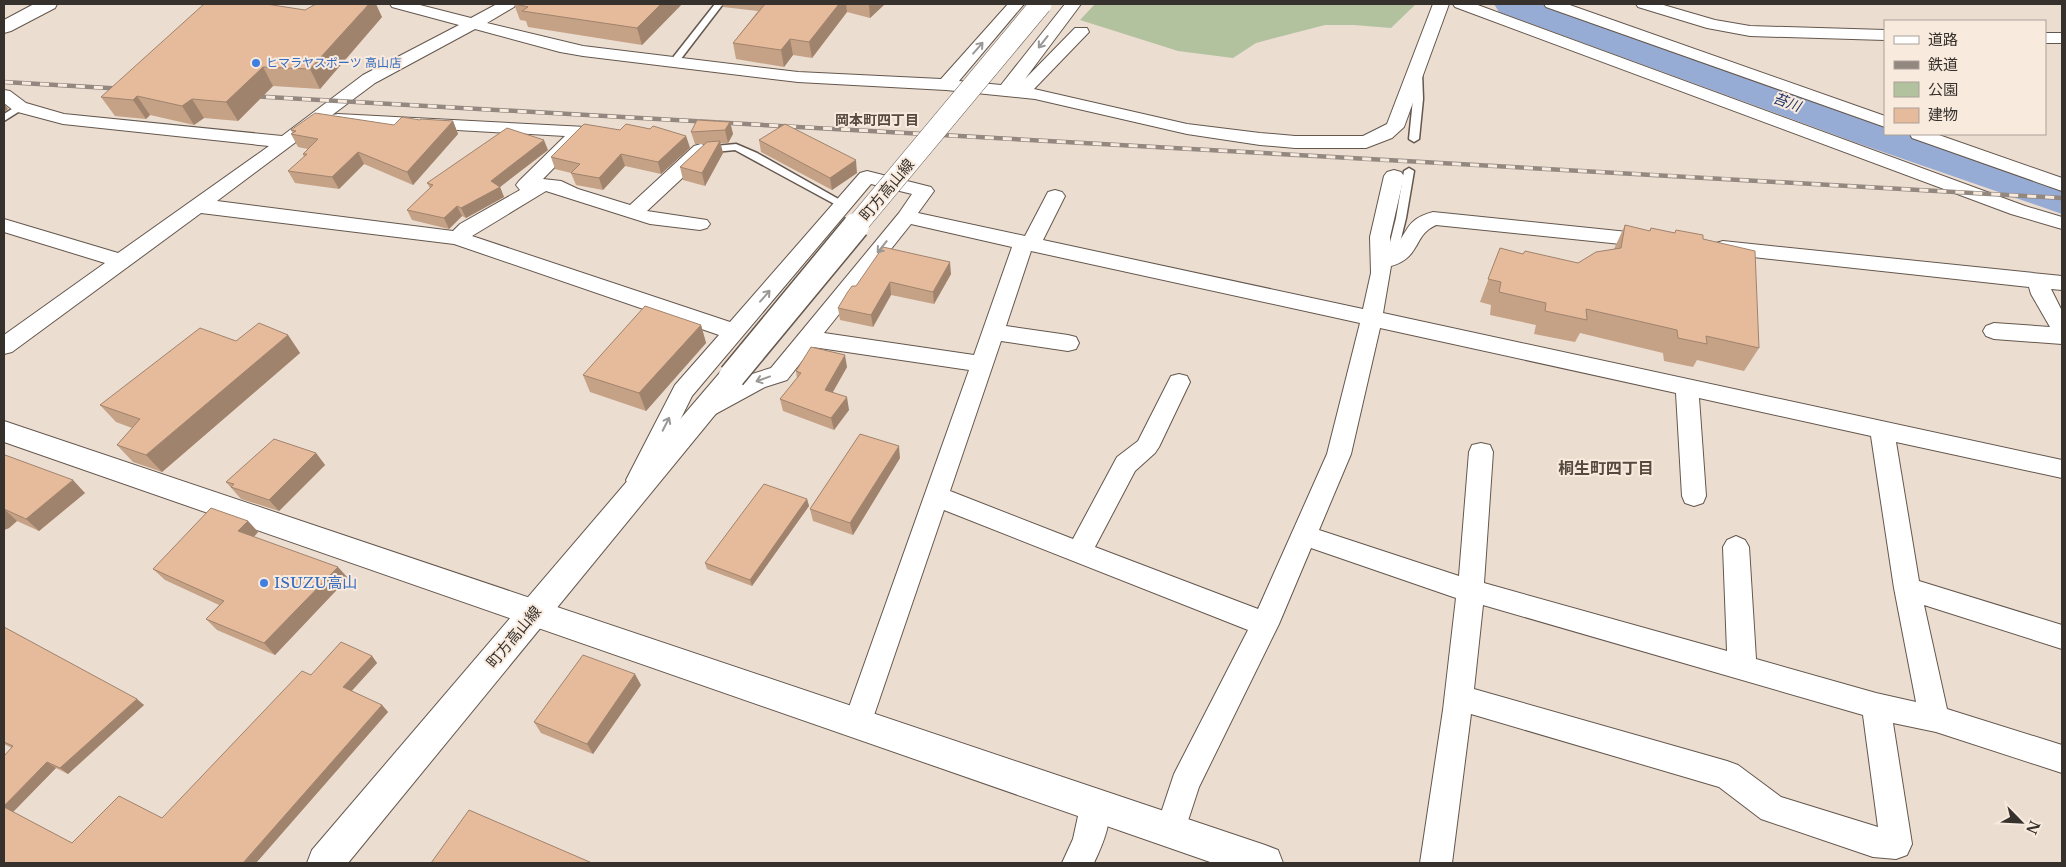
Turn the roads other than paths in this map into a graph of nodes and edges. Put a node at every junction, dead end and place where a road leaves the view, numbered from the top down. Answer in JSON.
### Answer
{"nodes":[{"id":1,"x":48,"y":4,"type":"edge"},
{"id":2,"x":398,"y":4,"type":"edge"},
{"id":3,"x":508,"y":4,"type":"edge"},
{"id":4,"x":719,"y":4,"type":"edge"},
{"id":5,"x":1016,"y":4,"type":"edge"},
{"id":6,"x":1042,"y":4,"type":"edge"},
{"id":7,"x":1073,"y":4,"type":"edge"},
{"id":8,"x":1441,"y":4,"type":"edge"},
{"id":9,"x":1461,"y":4,"type":"edge"},
{"id":10,"x":1552,"y":4,"type":"edge"},
{"id":11,"x":1644,"y":4,"type":"edge"},
{"id":12,"x":472,"y":23,"type":"junction"},
{"id":13,"x":4,"y":27,"type":"edge"},
{"id":14,"x":1081,"y":32,"type":"dead end"},
{"id":15,"x":1884,"y":35,"type":"edge"},
{"id":16,"x":2046,"y":38,"type":"edge"},
{"id":17,"x":2062,"y":38,"type":"edge"},
{"id":18,"x":674,"y":62,"type":"junction"},
{"id":19,"x":1417,"y":72,"type":"junction"},
{"id":20,"x":946,"y":85,"type":"junction"},
{"id":21,"x":1014,"y":91,"type":"junction"},
{"id":22,"x":4,"y":95,"type":"edge"},
{"id":23,"x":20,"y":106,"type":"junction"},
{"id":24,"x":318,"y":117,"type":"junction"},
{"id":25,"x":4,"y":118,"type":"edge"},
{"id":26,"x":1884,"y":122,"type":"edge"},
{"id":27,"x":1922,"y":135,"type":"edge"},
{"id":28,"x":1414,"y":139,"type":"dead end"},
{"id":29,"x":286,"y":142,"type":"junction"},
{"id":30,"x":701,"y":150,"type":"joint"},
{"id":31,"x":1401,"y":174,"type":"dead end"},
{"id":32,"x":2062,"y":185,"type":"edge"},
{"id":33,"x":532,"y":191,"type":"junction"},
{"id":34,"x":1055,"y":196,"type":"dead end"},
{"id":35,"x":844,"y":205,"type":"junction"},
{"id":36,"x":196,"y":207,"type":"junction"},
{"id":37,"x":633,"y":213,"type":"junction"},
{"id":38,"x":906,"y":217,"type":"junction"},
{"id":39,"x":2062,"y":223,"type":"edge"},
{"id":40,"x":700,"y":224,"type":"dead end"},
{"id":41,"x":4,"y":225,"type":"edge"},
{"id":42,"x":457,"y":238,"type":"junction"},
{"id":43,"x":1027,"y":243,"type":"junction"},
{"id":44,"x":1671,"y":243,"type":"edge"},
{"id":45,"x":1701,"y":246,"type":"edge"},
{"id":46,"x":1386,"y":260,"type":"junction"},
{"id":47,"x":121,"y":261,"type":"junction"},
{"id":48,"x":2038,"y":280,"type":"junction"},
{"id":49,"x":2062,"y":283,"type":"edge"},
{"id":50,"x":1370,"y":318,"type":"junction"},
{"id":51,"x":2062,"y":329,"type":"edge"},
{"id":52,"x":1994,"y":331,"type":"dead end"},
{"id":53,"x":734,"y":332,"type":"junction"},
{"id":54,"x":993,"y":332,"type":"junction"},
{"id":55,"x":2062,"y":336,"type":"edge"},
{"id":56,"x":808,"y":338,"type":"junction"},
{"id":57,"x":1068,"y":343,"type":"dead end"},
{"id":58,"x":4,"y":346,"type":"edge"},
{"id":59,"x":982,"y":364,"type":"junction"},
{"id":60,"x":1179,"y":382,"type":"dead end"},
{"id":61,"x":1687,"y":387,"type":"junction"},
{"id":62,"x":702,"y":411,"type":"junction"},
{"id":63,"x":1882,"y":430,"type":"junction"},
{"id":64,"x":4,"y":431,"type":"edge"},
{"id":65,"x":1481,"y":452,"type":"dead end"},
{"id":66,"x":2062,"y":469,"type":"edge"},
{"id":67,"x":935,"y":496,"type":"junction"},
{"id":68,"x":1694,"y":496,"type":"dead end"},
{"id":69,"x":629,"y":499,"type":"junction"},
{"id":70,"x":1305,"y":536,"type":"junction"},
{"id":71,"x":1736,"y":547,"type":"dead end"},
{"id":72,"x":1079,"y":552,"type":"junction"},
{"id":73,"x":1907,"y":588,"type":"junction"},
{"id":74,"x":1469,"y":591,"type":"junction"},
{"id":75,"x":534,"y":612,"type":"junction"},
{"id":76,"x":1265,"y":624,"type":"junction"},
{"id":77,"x":2062,"y":637,"type":"edge"},
{"id":78,"x":1746,"y":668,"type":"junction"},
{"id":79,"x":1460,"y":698,"type":"junction"},
{"id":80,"x":1876,"y":706,"type":"junction"},
{"id":81,"x":1936,"y":719,"type":"junction"},
{"id":82,"x":857,"y":724,"type":"junction"},
{"id":83,"x":2062,"y":759,"type":"edge"},
{"id":84,"x":1096,"y":807,"type":"junction"},
{"id":85,"x":1170,"y":831,"type":"junction"},
{"id":86,"x":325,"y":863,"type":"edge"},
{"id":87,"x":1078,"y":863,"type":"edge"},
{"id":88,"x":1265,"y":863,"type":"edge"},
{"id":89,"x":1436,"y":863,"type":"edge"}],
"edges":[{"from":1,"to":13,"type":"main road"},
{"from":2,"to":12,"type":"street"},
{"from":3,"to":12,"type":"street"},
{"from":4,"to":18,"type":"lane"},
{"from":20,"to":5,"type":"street","one_way":true},
{"from":6,"to":62,"type":"main road","name":"町方高山線","bridge":true},
{"from":7,"to":21,"type":"street","one_way":true},
{"from":8,"to":19,"type":"street"},
{"from":9,"to":39,"type":"street"},
{"from":10,"to":26,"type":"street"},
{"from":11,"to":15,"type":"street"},
{"from":12,"to":18,"type":"street"},
{"from":12,"to":24,"type":"street"},
{"from":14,"to":21,"type":"street"},
{"from":16,"to":17,"type":"street"},
{"from":18,"to":20,"type":"street"},
{"from":19,"to":21,"type":"street"},
{"from":19,"to":28,"type":"lane"},
{"from":20,"to":21,"type":"street"},
{"from":22,"to":23,"type":"street"},
{"from":23,"to":25,"type":"lane"},
{"from":23,"to":29,"type":"street"},
{"from":24,"to":29,"type":"street"},
{"from":24,"to":33,"type":"street"},
{"from":27,"to":32,"type":"street"},
{"from":29,"to":36,"type":"street"},
{"from":30,"to":35,"type":"lane"},
{"from":30,"to":37,"type":"street"},
{"from":31,"to":46,"type":"street"},
{"from":33,"to":37,"type":"street"},
{"from":33,"to":42,"type":"street"},
{"from":34,"to":43,"type":"street"},
{"from":35,"to":38,"type":"street"},
{"from":53,"to":35,"type":"street","one_way":true},
{"from":36,"to":42,"type":"street"},
{"from":36,"to":47,"type":"street"},
{"from":37,"to":40,"type":"street"},
{"from":38,"to":43,"type":"street"},
{"from":38,"to":56,"type":"street","one_way":true},
{"from":41,"to":47,"type":"street"},
{"from":42,"to":53,"type":"street"},
{"from":43,"to":50,"type":"street"},
{"from":43,"to":54,"type":"street"},
{"from":44,"to":46,"type":"street"},
{"from":45,"to":48,"type":"street"},
{"from":46,"to":50,"type":"street"},
{"from":47,"to":58,"type":"street"},
{"from":48,"to":49,"type":"street"},
{"from":48,"to":51,"type":"street"},
{"from":50,"to":61,"type":"street"},
{"from":50,"to":70,"type":"street"},
{"from":52,"to":55,"type":"street"},
{"from":69,"to":53,"type":"street","one_way":true},
{"from":54,"to":57,"type":"street"},
{"from":54,"to":59,"type":"street"},
{"from":56,"to":59,"type":"street"},
{"from":56,"to":62,"type":"street","one_way":true},
{"from":59,"to":67,"type":"street"},
{"from":60,"to":72,"type":"street"},
{"from":61,"to":63,"type":"street"},
{"from":61,"to":68,"type":"street"},
{"from":62,"to":69,"type":"main road","name":"町方高山線"},
{"from":63,"to":66,"type":"street"},
{"from":63,"to":73,"type":"street"},
{"from":64,"to":75,"type":"main road"},
{"from":65,"to":74,"type":"street"},
{"from":67,"to":72,"type":"street"},
{"from":67,"to":82,"type":"street"},
{"from":69,"to":75,"type":"main road","name":"町方高山線"},
{"from":70,"to":74,"type":"street"},
{"from":70,"to":76,"type":"street"},
{"from":71,"to":78,"type":"street"},
{"from":72,"to":76,"type":"street"},
{"from":73,"to":77,"type":"street"},
{"from":73,"to":81,"type":"street"},
{"from":74,"to":78,"type":"street"},
{"from":74,"to":79,"type":"street"},
{"from":75,"to":82,"type":"main road"},
{"from":75,"to":86,"type":"main road","name":"町方高山線"},
{"from":76,"to":85,"type":"street"},
{"from":78,"to":80,"type":"street"},
{"from":79,"to":80,"type":"street"},
{"from":79,"to":89,"type":"street"},
{"from":80,"to":81,"type":"street"},
{"from":81,"to":83,"type":"street"},
{"from":82,"to":84,"type":"main road"},
{"from":84,"to":85,"type":"main road"},
{"from":84,"to":87,"type":"street"},
{"from":85,"to":88,"type":"main road"}]}
